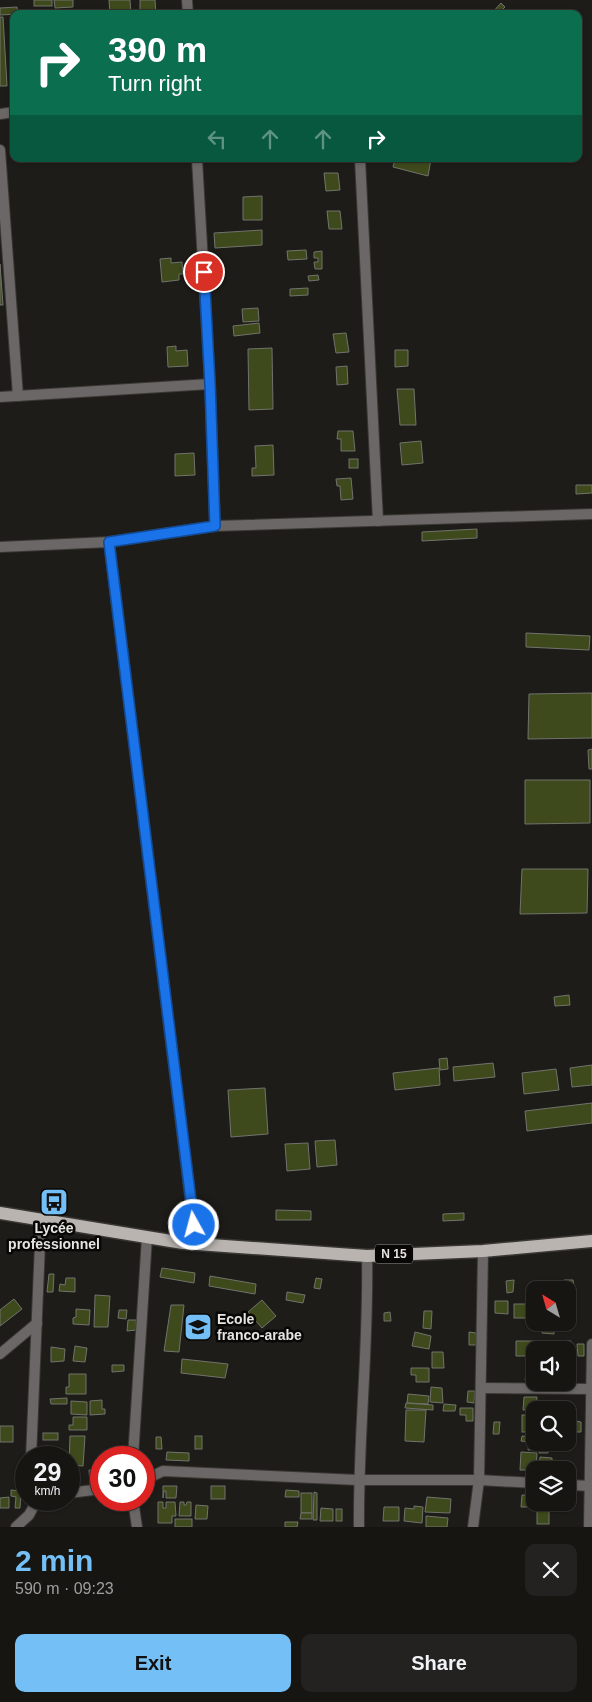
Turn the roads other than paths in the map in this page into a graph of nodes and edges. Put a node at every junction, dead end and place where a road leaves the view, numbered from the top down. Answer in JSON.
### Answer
{"nodes":[{"id":1,"x":0,"y":150,"type":"edge"},
{"id":2,"x":197,"y":162,"type":"edge"},
{"id":3,"x":360,"y":162,"type":"edge"},
{"id":4,"x":210,"y":384,"type":"junction"},
{"id":5,"x":18,"y":396,"type":"junction"},
{"id":6,"x":0,"y":398,"type":"edge"},
{"id":7,"x":592,"y":514,"type":"edge"},
{"id":8,"x":378,"y":521,"type":"junction"},
{"id":9,"x":215,"y":526,"type":"junction"},
{"id":10,"x":109,"y":542,"type":"junction"},
{"id":11,"x":0,"y":547,"type":"edge"},
{"id":12,"x":0,"y":1213,"type":"edge"},
{"id":13,"x":41,"y":1220,"type":"junction"},
{"id":14,"x":147,"y":1237,"type":"junction"},
{"id":15,"x":592,"y":1241,"type":"edge"},
{"id":16,"x":196,"y":1244,"type":"junction"},
{"id":17,"x":483,"y":1251,"type":"junction"},
{"id":18,"x":366,"y":1256,"type":"junction"},
{"id":19,"x":37,"y":1323,"type":"junction"},
{"id":20,"x":592,"y":1344,"type":"edge"},
{"id":21,"x":0,"y":1354,"type":"edge"},
{"id":22,"x":481,"y":1388,"type":"junction"},
{"id":23,"x":591,"y":1390,"type":"edge"},
{"id":24,"x":32,"y":1446,"type":"edge"},
{"id":25,"x":134,"y":1446,"type":"edge"},
{"id":26,"x":155,"y":1474,"type":"edge"},
{"id":27,"x":358,"y":1480,"type":"junction"},
{"id":28,"x":479,"y":1480,"type":"junction"},
{"id":29,"x":526,"y":1483,"type":"edge"},
{"id":30,"x":576,"y":1485,"type":"edge"},
{"id":31,"x":591,"y":1486,"type":"edge"},
{"id":32,"x":29,"y":1511,"type":"edge"},
{"id":33,"x":31,"y":1511,"type":"edge"},
{"id":34,"x":134,"y":1511,"type":"edge"},
{"id":35,"x":29,"y":1515,"type":"junction"},
{"id":36,"x":16,"y":1527,"type":"edge"},
{"id":37,"x":136,"y":1527,"type":"edge"},
{"id":38,"x":359,"y":1527,"type":"edge"},
{"id":39,"x":473,"y":1527,"type":"edge"},
{"id":40,"x":590,"y":1527,"type":"edge"}],
"edges":[{"from":1,"to":5,"type":"street"},
{"from":2,"to":4,"type":"street"},
{"from":3,"to":8,"type":"street"},
{"from":4,"to":5,"type":"street"},
{"from":4,"to":9,"type":"street"},
{"from":5,"to":6,"type":"street"},
{"from":7,"to":8,"type":"street"},
{"from":8,"to":9,"type":"street"},
{"from":9,"to":10,"type":"street"},
{"from":10,"to":11,"type":"street"},
{"from":10,"to":16,"type":"street"},
{"from":12,"to":13,"type":"main road","number":"N 15"},
{"from":13,"to":14,"type":"main road","number":"N 15"},
{"from":13,"to":19,"type":"street"},
{"from":14,"to":16,"type":"main road","number":"N 15"},
{"from":14,"to":25,"type":"street"},
{"from":15,"to":17,"type":"main road","number":"N 15"},
{"from":16,"to":18,"type":"main road","number":"N 15"},
{"from":17,"to":18,"type":"main road","number":"N 15"},
{"from":17,"to":22,"type":"street"},
{"from":18,"to":27,"type":"street"},
{"from":19,"to":21,"type":"street"},
{"from":19,"to":24,"type":"street"},
{"from":20,"to":23,"type":"street"},
{"from":22,"to":23,"type":"street"},
{"from":22,"to":28,"type":"street"},
{"from":23,"to":31,"type":"street"},
{"from":26,"to":27,"type":"street"},
{"from":27,"to":28,"type":"street"},
{"from":27,"to":38,"type":"street"},
{"from":28,"to":29,"type":"street"},
{"from":28,"to":39,"type":"street"},
{"from":30,"to":31,"type":"street"},
{"from":31,"to":40,"type":"street"},
{"from":32,"to":35,"type":"street"},
{"from":33,"to":35,"type":"street"},
{"from":34,"to":37,"type":"street"},
{"from":35,"to":36,"type":"street"}]}
